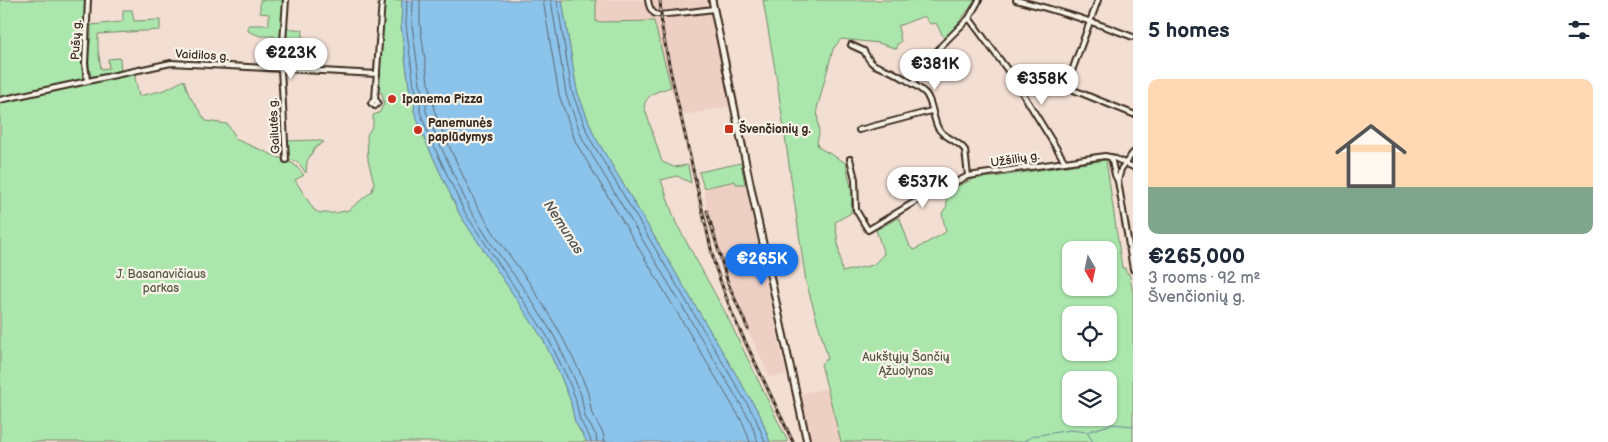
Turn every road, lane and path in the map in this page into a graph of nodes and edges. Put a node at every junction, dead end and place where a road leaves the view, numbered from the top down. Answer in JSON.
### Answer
{"nodes":[{"id":1,"x":88,"y":0,"type":"edge"},
{"id":2,"x":286,"y":0,"type":"edge"},
{"id":3,"x":382,"y":0,"type":"edge"},
{"id":4,"x":648,"y":0,"type":"edge"},
{"id":5,"x":712,"y":0,"type":"edge"},
{"id":6,"x":979,"y":0,"type":"edge"},
{"id":7,"x":1016,"y":0,"type":"edge"},
{"id":8,"x":1098,"y":0,"type":"edge"},
{"id":9,"x":714,"y":9,"type":"junction"},
{"id":10,"x":969,"y":18,"type":"junction"},
{"id":11,"x":1090,"y":20,"type":"junction"},
{"id":12,"x":1133,"y":37,"type":"edge"},
{"id":13,"x":851,"y":46,"type":"dead end"},
{"id":14,"x":281,"y":69,"type":"junction"},
{"id":15,"x":377,"y":74,"type":"junction"},
{"id":16,"x":1012,"y":76,"type":"junction"},
{"id":17,"x":87,"y":81,"type":"junction"},
{"id":18,"x":912,"y":84,"type":"junction"},
{"id":19,"x":1066,"y":88,"type":"junction"},
{"id":20,"x":375,"y":99,"type":"dead end"},
{"id":21,"x":0,"y":100,"type":"edge"},
{"id":22,"x":932,"y":110,"type":"junction"},
{"id":23,"x":1133,"y":114,"type":"edge"},
{"id":24,"x":859,"y":130,"type":"dead end"},
{"id":25,"x":1133,"y":153,"type":"edge"},
{"id":26,"x":1111,"y":157,"type":"junction"},
{"id":27,"x":850,"y":159,"type":"dead end"},
{"id":28,"x":286,"y":160,"type":"dead end"},
{"id":29,"x":1065,"y":162,"type":"junction"},
{"id":30,"x":1125,"y":164,"type":"junction"},
{"id":31,"x":1133,"y":167,"type":"edge"},
{"id":32,"x":968,"y":176,"type":"junction"},
{"id":33,"x":1118,"y":181,"type":"junction"},
{"id":34,"x":1133,"y":269,"type":"edge"},
{"id":35,"x":807,"y":442,"type":"edge"}],
"edges":[{"from":1,"to":17,"type":"street","name":"Pušų g."},
{"from":2,"to":14,"type":"street","name":"Gailutės g."},
{"from":3,"to":15,"type":"street"},
{"from":4,"to":9,"type":"street"},
{"from":5,"to":9,"type":"street"},
{"from":6,"to":10,"type":"street"},
{"from":7,"to":11,"type":"street"},
{"from":8,"to":11,"type":"street"},
{"from":9,"to":35,"type":"street"},
{"from":10,"to":16,"type":"street"},
{"from":10,"to":18,"type":"street"},
{"from":11,"to":12,"type":"street"},
{"from":11,"to":19,"type":"street"},
{"from":13,"to":18,"type":"street"},
{"from":14,"to":15,"type":"street","name":"Vaidilos g."},
{"from":14,"to":17,"type":"street","name":"Vaidilos g."},
{"from":14,"to":28,"type":"street","name":"Gailutės g."},
{"from":15,"to":20,"type":"street"},
{"from":16,"to":19,"type":"street"},
{"from":16,"to":29,"type":"street"},
{"from":17,"to":21,"type":"street","name":"Vaidilos g."},
{"from":18,"to":22,"type":"street"},
{"from":19,"to":23,"type":"street"},
{"from":22,"to":24,"type":"street"},
{"from":22,"to":32,"type":"street"},
{"from":25,"to":30,"type":"street"},
{"from":26,"to":29,"type":"street","name":"Užšilių g."},
{"from":26,"to":30,"type":"street"},
{"from":26,"to":33,"type":"street"},
{"from":27,"to":32,"type":"street","name":"Užšilių g."},
{"from":29,"to":32,"type":"street","name":"Užšilių g."},
{"from":30,"to":31,"type":"street"},
{"from":30,"to":33,"type":"street"},
{"from":33,"to":34,"type":"street"}]}
